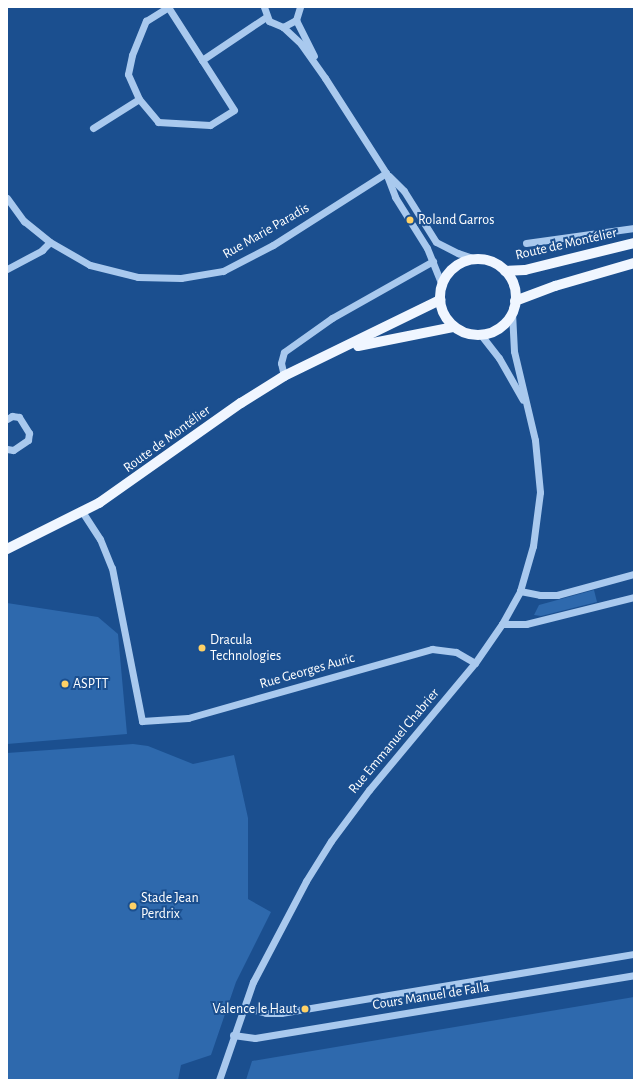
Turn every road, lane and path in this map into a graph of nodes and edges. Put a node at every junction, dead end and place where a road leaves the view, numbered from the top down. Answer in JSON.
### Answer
{"nodes":[{"id":1,"x":264,"y":7,"type":"edge"},
{"id":2,"x":300,"y":7,"type":"edge"},
{"id":3,"x":266,"y":17,"type":"junction"},
{"id":4,"x":296,"y":20,"type":"junction"},
{"id":5,"x":283,"y":27,"type":"junction"},
{"id":6,"x":202,"y":60,"type":"junction"},
{"id":7,"x":325,"y":78,"type":"junction"},
{"id":8,"x":139,"y":99,"type":"junction"},
{"id":9,"x":93,"y":128,"type":"dead end"},
{"id":10,"x":386,"y":173,"type":"junction"},
{"id":11,"x":7,"y":198,"type":"edge"},
{"id":12,"x":634,"y":228,"type":"edge"},
{"id":13,"x":50,"y":242,"type":"junction"},
{"id":14,"x":526,"y":243,"type":"dead end"},
{"id":15,"x":634,"y":243,"type":"edge"},
{"id":16,"x":478,"y":260,"type":"junction"},
{"id":17,"x":433,"y":261,"type":"junction"},
{"id":18,"x":634,"y":263,"type":"edge"},
{"id":19,"x":7,"y":269,"type":"edge"},
{"id":20,"x":505,"y":271,"type":"junction"},
{"id":21,"x":442,"y":285,"type":"junction"},
{"id":22,"x":440,"y":300,"type":"junction"},
{"id":23,"x":515,"y":301,"type":"junction"},
{"id":24,"x":512,"y":314,"type":"junction"},
{"id":25,"x":454,"y":327,"type":"junction"},
{"id":26,"x":481,"y":335,"type":"junction"},
{"id":27,"x":343,"y":349,"type":"junction"},
{"id":28,"x":284,"y":376,"type":"junction"},
{"id":29,"x":528,"y":410,"type":"junction"},
{"id":30,"x":7,"y":419,"type":"edge"},
{"id":31,"x":7,"y":449,"type":"edge"},
{"id":32,"x":83,"y":513,"type":"junction"},
{"id":33,"x":7,"y":549,"type":"edge"},
{"id":34,"x":634,"y":574,"type":"edge"},
{"id":35,"x":520,"y":591,"type":"junction"},
{"id":36,"x":634,"y":597,"type":"edge"},
{"id":37,"x":502,"y":624,"type":"junction"},
{"id":38,"x":475,"y":663,"type":"junction"},
{"id":39,"x":634,"y":954,"type":"edge"},
{"id":40,"x":634,"y":975,"type":"edge"},
{"id":41,"x":244,"y":1007,"type":"junction"},
{"id":42,"x":233,"y":1035,"type":"junction"},
{"id":43,"x":219,"y":1080,"type":"edge"}],
"edges":[{"from":1,"to":3,"type":"street"},
{"from":2,"to":4,"type":"street"},
{"from":3,"to":5,"type":"street"},
{"from":3,"to":6,"type":"street"},
{"from":4,"to":5,"type":"street"},
{"from":4,"to":7,"type":"street"},
{"from":5,"to":7,"type":"street"},
{"from":6,"to":8,"type":"street"},
{"from":6,"to":8,"type":"street"},
{"from":7,"to":10,"type":"street"},
{"from":8,"to":9,"type":"street"},
{"from":10,"to":13,"type":"street","name":"Rue Marie Paradis"},
{"from":10,"to":16,"type":"street"},
{"from":10,"to":17,"type":"street"},
{"from":11,"to":13,"type":"street","name":"Rue Marie Paradis"},
{"from":12,"to":14,"type":"street"},
{"from":13,"to":19,"type":"street"},
{"from":15,"to":20,"type":"main road","name":"Route de Montélier"},
{"from":16,"to":20,"type":"main road","name":"Route de Montélier"},
{"from":16,"to":21,"type":"main road"},
{"from":17,"to":21,"type":"street"},
{"from":17,"to":28,"type":"street"},
{"from":18,"to":23,"type":"main road"},
{"from":20,"to":23,"type":"main road","name":"Route de Montélier"},
{"from":21,"to":22,"type":"main road"},
{"from":22,"to":25,"type":"main road"},
{"from":22,"to":27,"type":"main road","name":"Route de Montélier"},
{"from":23,"to":24,"type":"main road","name":"Route de Montélier"},
{"from":24,"to":26,"type":"main road"},
{"from":24,"to":29,"type":"street","name":"Rue Emmanuel Chabrier"},
{"from":25,"to":26,"type":"main road"},
{"from":25,"to":27,"type":"main road","name":"Route de Montélier"},
{"from":26,"to":29,"type":"street","name":"Rue Emmanuel Chabrier"},
{"from":27,"to":28,"type":"main road","name":"Route de Montélier"},
{"from":28,"to":32,"type":"main road","name":"Route de Montélier"},
{"from":29,"to":35,"type":"street","name":"Rue Emmanuel Chabrier"},
{"from":30,"to":31,"type":"street"},
{"from":32,"to":33,"type":"main road","name":"Route de Montélier"},
{"from":32,"to":38,"type":"street","name":"Rue Georges Auric"},
{"from":34,"to":35,"type":"street"},
{"from":35,"to":37,"type":"street","name":"Rue Emmanuel Chabrier"},
{"from":36,"to":37,"type":"street"},
{"from":37,"to":38,"type":"street","name":"Rue Emmanuel Chabrier"},
{"from":38,"to":41,"type":"street","name":"Rue Emmanuel Chabrier"},
{"from":39,"to":41,"type":"street","name":"Cours Manuel de Falla"},
{"from":40,"to":42,"type":"street","name":"Cours Manuel de Falla"},
{"from":41,"to":42,"type":"street","name":"Rue Emmanuel Chabrier"},
{"from":42,"to":43,"type":"street","name":"Rue Emmanuel Chabrier"}]}
